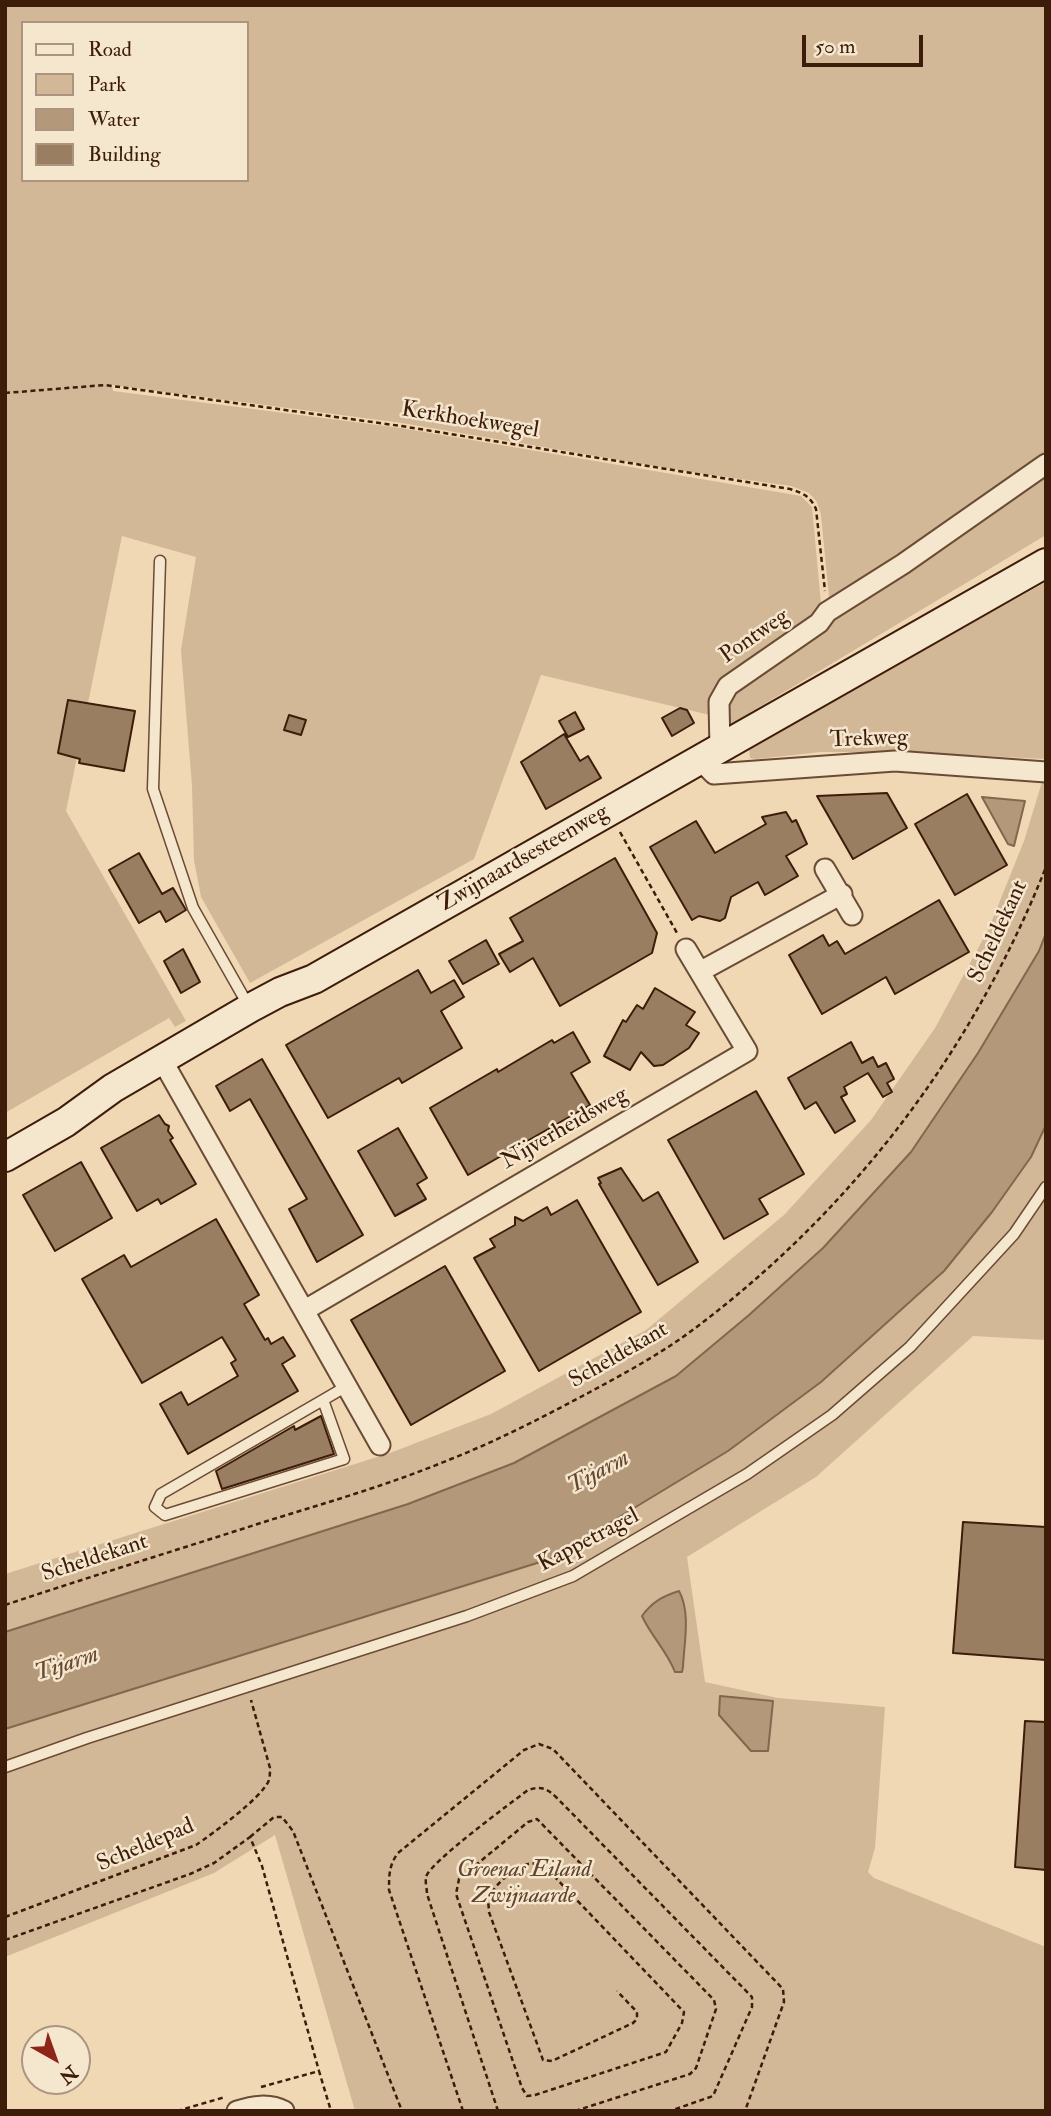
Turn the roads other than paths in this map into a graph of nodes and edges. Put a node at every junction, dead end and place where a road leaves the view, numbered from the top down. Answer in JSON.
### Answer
{"nodes":[{"id":1,"x":1046,"y":464,"type":"edge"},
{"id":2,"x":160,"y":561,"type":"dead end"},
{"id":3,"x":1046,"y":563,"type":"edge"},
{"id":4,"x":710,"y":755,"type":"junction"},
{"id":5,"x":1046,"y":772,"type":"edge"},
{"id":6,"x":825,"y":869,"type":"dead end"},
{"id":7,"x":842,"y":894,"type":"junction"},
{"id":8,"x":852,"y":915,"type":"dead end"},
{"id":9,"x":686,"y":949,"type":"road end"},
{"id":10,"x":701,"y":971,"type":"junction"},
{"id":11,"x":250,"y":1008,"type":"junction"},
{"id":12,"x":162,"y":1060,"type":"junction"},
{"id":13,"x":5,"y":1157,"type":"edge"},
{"id":14,"x":1046,"y":1187,"type":"edge"},
{"id":15,"x":305,"y":1310,"type":"junction"},
{"id":16,"x":348,"y":1386,"type":"junction"},
{"id":17,"x":323,"y":1400,"type":"junction"},
{"id":18,"x":380,"y":1445,"type":"dead end"},
{"id":19,"x":5,"y":1767,"type":"edge"},
{"id":20,"x":237,"y":2111,"type":"edge"},
{"id":21,"x":284,"y":2111,"type":"edge"}],
"edges":[{"from":1,"to":4,"type":"street","name":"Pontweg"},
{"from":2,"to":11,"type":"lane"},
{"from":3,"to":4,"type":"main road","name":"Zwijnaardsesteenweg"},
{"from":4,"to":5,"type":"street","name":"Trekweg"},
{"from":4,"to":11,"type":"main road","name":"Zwijnaardsesteenweg"},
{"from":6,"to":7,"type":"street"},
{"from":7,"to":8,"type":"street"},
{"from":7,"to":10,"type":"street"},
{"from":9,"to":10,"type":"street","name":"Nijverheidsweg"},
{"from":10,"to":15,"type":"street","name":"Nijverheidsweg"},
{"from":11,"to":12,"type":"main road","name":"Zwijnaardsesteenweg"},
{"from":12,"to":13,"type":"main road","name":"Zwijnaardsesteenweg"},
{"from":12,"to":15,"type":"street"},
{"from":14,"to":19,"type":"lane","name":"Kappetragel"},
{"from":15,"to":16,"type":"street"},
{"from":16,"to":17,"type":"lane"},
{"from":16,"to":18,"type":"street"},
{"from":17,"to":17,"type":"lane"},
{"from":20,"to":21,"type":"street"}]}
